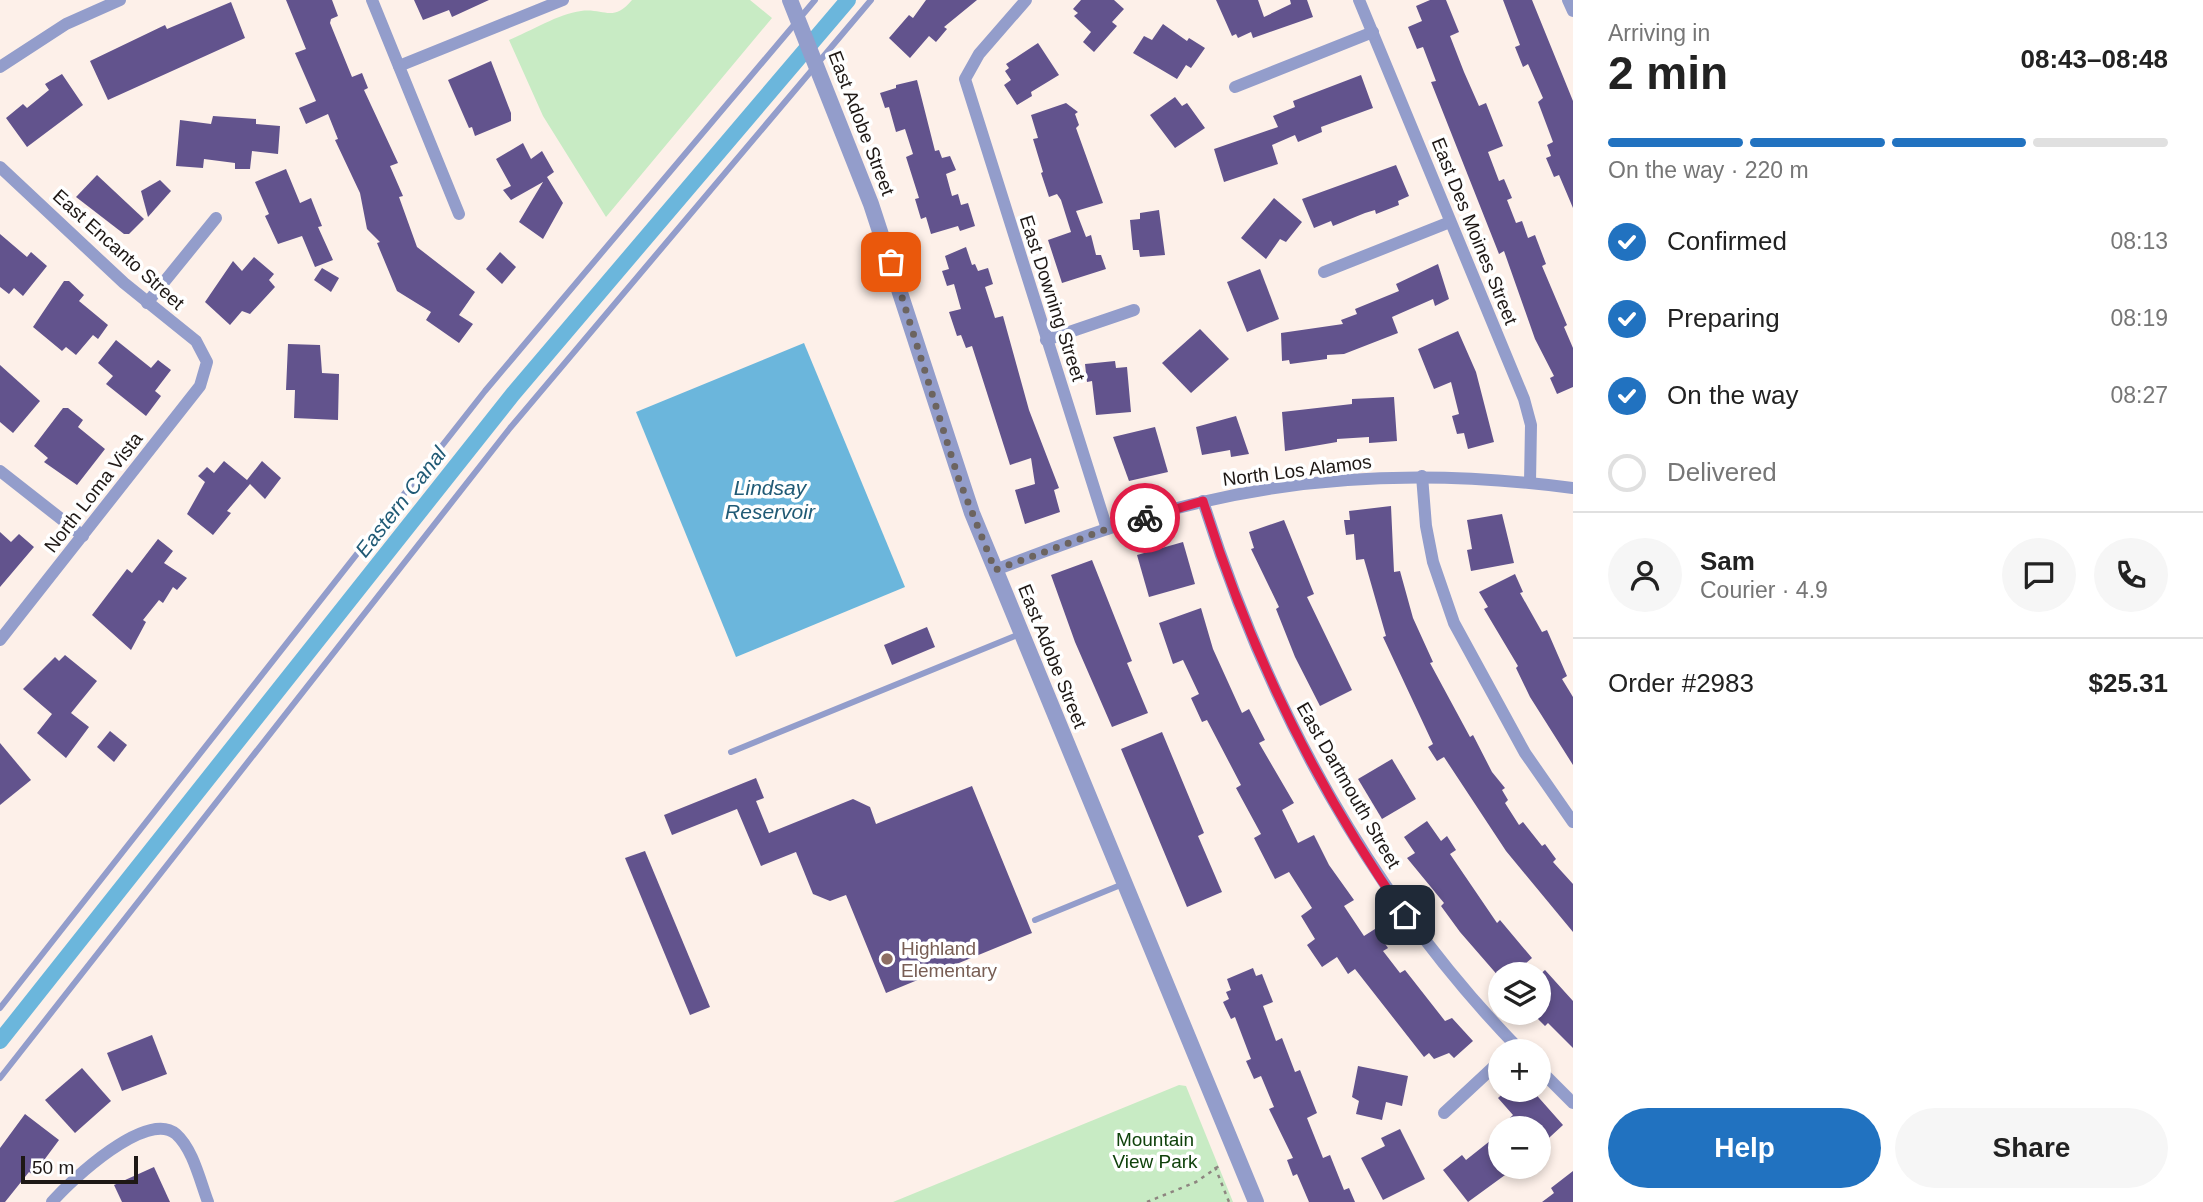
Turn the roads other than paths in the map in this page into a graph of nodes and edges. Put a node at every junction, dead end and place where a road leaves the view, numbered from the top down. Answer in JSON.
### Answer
{"nodes":[{"id":1,"x":120,"y":0,"type":"edge"},
{"id":2,"x":372,"y":0,"type":"edge"},
{"id":3,"x":563,"y":0,"type":"edge"},
{"id":4,"x":790,"y":0,"type":"edge"},
{"id":5,"x":815,"y":0,"type":"edge"},
{"id":6,"x":871,"y":0,"type":"edge"},
{"id":7,"x":1026,"y":0,"type":"edge"},
{"id":8,"x":1359,"y":0,"type":"edge"},
{"id":9,"x":1568,"y":0,"type":"edge"},
{"id":10,"x":1573,"y":12,"type":"edge"},
{"id":11,"x":798,"y":20,"type":"junction"},
{"id":12,"x":1373,"y":32,"type":"junction"},
{"id":13,"x":816,"y":62,"type":"junction"},
{"id":14,"x":400,"y":66,"type":"junction"},
{"id":15,"x":0,"y":67,"type":"edge"},
{"id":16,"x":1235,"y":88,"type":"dead end"},
{"id":17,"x":0,"y":166,"type":"edge"},
{"id":18,"x":459,"y":214,"type":"dead end"},
{"id":19,"x":216,"y":218,"type":"dead end"},
{"id":20,"x":1450,"y":222,"type":"junction"},
{"id":21,"x":1324,"y":272,"type":"dead end"},
{"id":22,"x":146,"y":303,"type":"junction"},
{"id":23,"x":1133,"y":310,"type":"dead end"},
{"id":24,"x":1046,"y":340,"type":"junction"},
{"id":25,"x":207,"y":362,"type":"joint"},
{"id":26,"x":0,"y":471,"type":"edge"},
{"id":27,"x":1422,"y":476,"type":"junction"},
{"id":28,"x":1530,"y":482,"type":"junction"},
{"id":29,"x":1573,"y":488,"type":"edge"},
{"id":30,"x":1203,"y":501,"type":"junction"},
{"id":31,"x":1107,"y":529,"type":"junction"},
{"id":32,"x":83,"y":536,"type":"junction"},
{"id":33,"x":995,"y":570,"type":"junction"},
{"id":34,"x":1021,"y":633,"type":"junction"},
{"id":35,"x":0,"y":640,"type":"edge"},
{"id":36,"x":731,"y":752,"type":"dead end"},
{"id":37,"x":1573,"y":822,"type":"edge"},
{"id":38,"x":1125,"y":884,"type":"junction"},
{"id":39,"x":1035,"y":920,"type":"dead end"},
{"id":40,"x":0,"y":1008,"type":"edge"},
{"id":41,"x":1507,"y":1039,"type":"edge"},
{"id":42,"x":1488,"y":1072,"type":"edge"},
{"id":43,"x":0,"y":1078,"type":"edge"},
{"id":44,"x":1551,"y":1081,"type":"edge"},
{"id":45,"x":1573,"y":1103,"type":"edge"},
{"id":46,"x":1444,"y":1113,"type":"dead end"},
{"id":47,"x":52,"y":1202,"type":"edge"},
{"id":48,"x":208,"y":1202,"type":"edge"},
{"id":49,"x":1256,"y":1202,"type":"edge"}],
"edges":[{"from":1,"to":15,"type":"street"},
{"from":2,"to":14,"type":"street"},
{"from":3,"to":14,"type":"street"},
{"from":4,"to":11,"type":"street","name":"East Adobe Street"},
{"from":5,"to":11,"type":"lane"},
{"from":6,"to":13,"type":"lane"},
{"from":7,"to":24,"type":"street","name":"East Downing Street"},
{"from":8,"to":12,"type":"street","name":"East Des Moines Street"},
{"from":9,"to":10,"type":"street"},
{"from":11,"to":13,"type":"street","name":"East Adobe Street"},
{"from":11,"to":40,"type":"lane"},
{"from":12,"to":16,"type":"street"},
{"from":12,"to":20,"type":"street","name":"East Des Moines Street"},
{"from":13,"to":33,"type":"street","name":"East Adobe Street"},
{"from":13,"to":43,"type":"lane"},
{"from":14,"to":18,"type":"street"},
{"from":17,"to":22,"type":"street","name":"East Encanto Street"},
{"from":19,"to":22,"type":"street"},
{"from":20,"to":21,"type":"street"},
{"from":20,"to":28,"type":"street","name":"East Des Moines Street"},
{"from":22,"to":25,"type":"street","name":"East Encanto Street"},
{"from":23,"to":24,"type":"street"},
{"from":24,"to":31,"type":"street","name":"East Downing Street"},
{"from":25,"to":32,"type":"street","name":"North Loma Vista"},
{"from":26,"to":32,"type":"street"},
{"from":27,"to":28,"type":"street","name":"North Los Alamos"},
{"from":27,"to":30,"type":"street","name":"North Los Alamos"},
{"from":27,"to":37,"type":"street"},
{"from":28,"to":29,"type":"street","name":"North Los Alamos"},
{"from":30,"to":31,"type":"street","name":"North Los Alamos"},
{"from":30,"to":41,"type":"street","name":"East Dartmouth Street"},
{"from":31,"to":33,"type":"street","name":"North Los Alamos"},
{"from":32,"to":35,"type":"street","name":"North Loma Vista"},
{"from":33,"to":34,"type":"street","name":"East Adobe Street"},
{"from":34,"to":36,"type":"lane"},
{"from":34,"to":38,"type":"street","name":"East Adobe Street"},
{"from":38,"to":39,"type":"lane"},
{"from":38,"to":49,"type":"street","name":"East Adobe Street"},
{"from":42,"to":46,"type":"street"},
{"from":44,"to":45,"type":"street"},
{"from":47,"to":48,"type":"street"}]}
